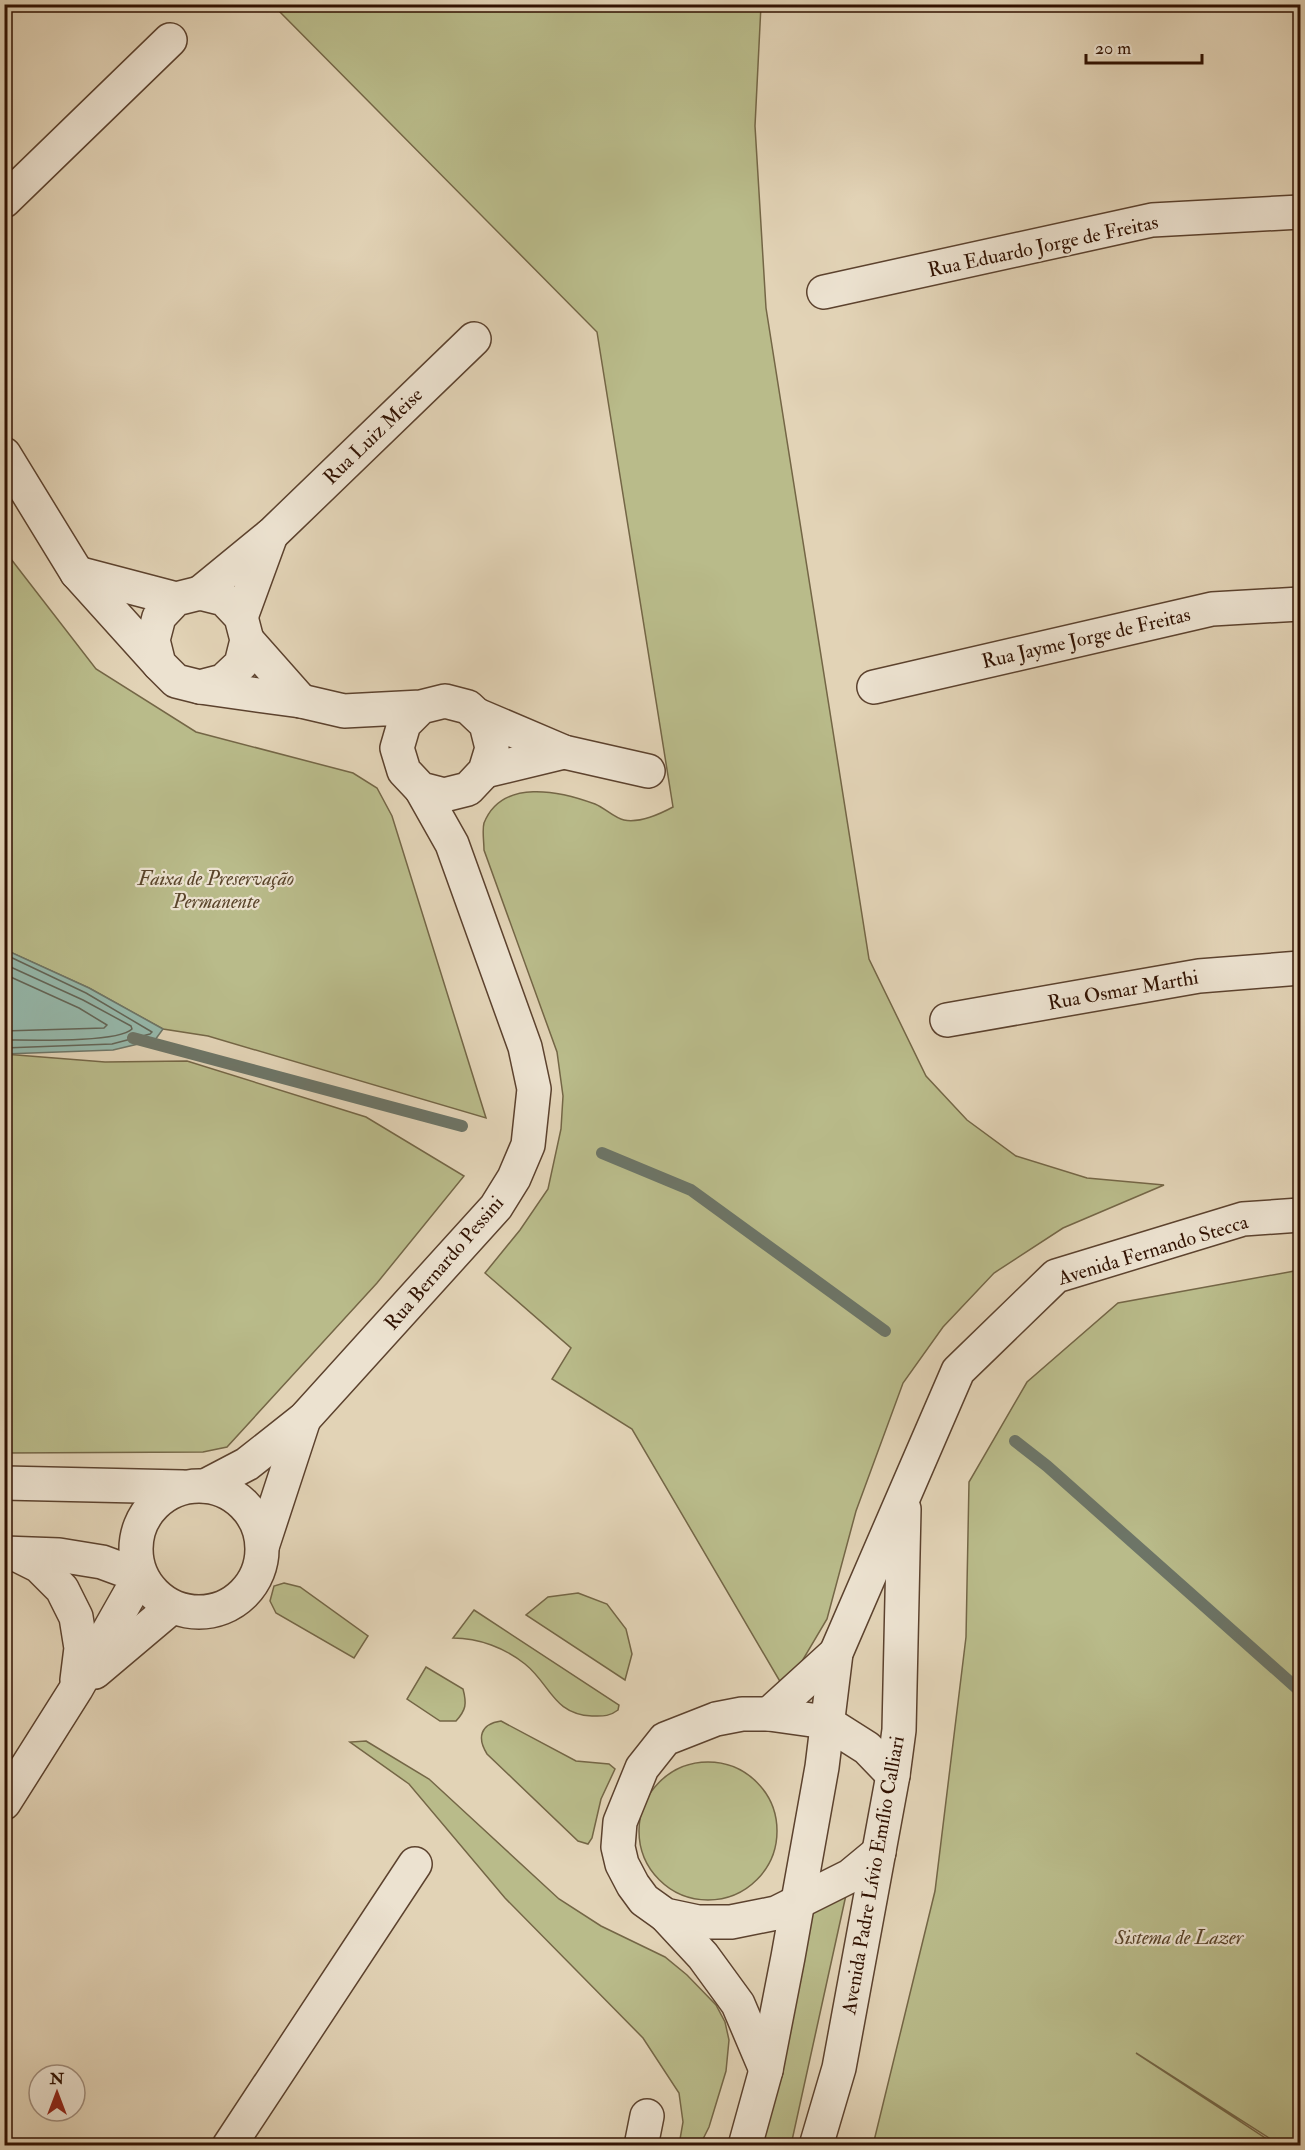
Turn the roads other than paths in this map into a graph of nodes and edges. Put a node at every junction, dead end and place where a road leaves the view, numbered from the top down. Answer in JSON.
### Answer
{"nodes":[{"id":1,"x":170,"y":39,"type":"dead end"},
{"id":2,"x":4,"y":201,"type":"edge"},
{"id":3,"x":1300,"y":212,"type":"edge"},
{"id":4,"x":824,"y":292,"type":"dead end"},
{"id":5,"x":474,"y":339,"type":"dead end"},
{"id":6,"x":4,"y":454,"type":"edge"},
{"id":7,"x":272,"y":534,"type":"junction"},
{"id":8,"x":77,"y":573,"type":"junction"},
{"id":9,"x":188,"y":596,"type":"junction"},
{"id":10,"x":1300,"y":604,"type":"edge"},
{"id":11,"x":244,"y":628,"type":"junction"},
{"id":12,"x":159,"y":664,"type":"junction"},
{"id":13,"x":200,"y":687,"type":"junction"},
{"id":14,"x":874,"y":687,"type":"dead end"},
{"id":15,"x":302,"y":701,"type":"junction"},
{"id":16,"x":421,"y":707,"type":"junction"},
{"id":17,"x":344,"y":711,"type":"junction"},
{"id":18,"x":477,"y":715,"type":"junction"},
{"id":19,"x":397,"y":748,"type":"junction"},
{"id":20,"x":564,"y":752,"type":"junction"},
{"id":21,"x":648,"y":771,"type":"dead end"},
{"id":22,"x":477,"y":780,"type":"junction"},
{"id":23,"x":421,"y":789,"type":"junction"},
{"id":24,"x":452,"y":844,"type":"junction"},
{"id":25,"x":1300,"y":968,"type":"edge"},
{"id":26,"x":947,"y":1020,"type":"dead end"},
{"id":27,"x":1300,"y":1215,"type":"edge"},
{"id":28,"x":304,"y":1419,"type":"junction"},
{"id":29,"x":4,"y":1483,"type":"edge"},
{"id":30,"x":194,"y":1486,"type":"junction"},
{"id":31,"x":904,"y":1492,"type":"junction"},
{"id":32,"x":263,"y":1544,"type":"junction"},
{"id":33,"x":9,"y":1553,"type":"edge"},
{"id":34,"x":140,"y":1576,"type":"junction"},
{"id":35,"x":172,"y":1607,"type":"junction"},
{"id":36,"x":836,"y":1653,"type":"junction"},
{"id":37,"x":76,"y":1689,"type":"junction"},
{"id":38,"x":769,"y":1714,"type":"junction"},
{"id":39,"x":826,"y":1722,"type":"junction"},
{"id":40,"x":893,"y":1775,"type":"junction"},
{"id":41,"x":4,"y":1803,"type":"edge"},
{"id":42,"x":879,"y":1852,"type":"junction"},
{"id":43,"x":415,"y":1864,"type":"dead end"},
{"id":44,"x":798,"y":1902,"type":"junction"},
{"id":45,"x":665,"y":1915,"type":"junction"},
{"id":46,"x":766,"y":2070,"type":"junction"},
{"id":47,"x":229,"y":2145,"type":"edge"},
{"id":48,"x":745,"y":2145,"type":"edge"},
{"id":49,"x":816,"y":2145,"type":"edge"}],
"edges":[{"from":1,"to":2,"type":"street"},
{"from":3,"to":4,"type":"street","name":"Rua Eduardo Jorge de Freitas"},
{"from":5,"to":7,"type":"street","name":"Rua Luiz Meise"},
{"from":6,"to":8,"type":"street"},
{"from":7,"to":9,"type":"street","name":"Rua Luiz Meise"},
{"from":7,"to":11,"type":"street","name":"Rua Luiz Meise"},
{"from":8,"to":9,"type":"street"},
{"from":8,"to":12,"type":"street"},
{"from":9,"to":11,"type":"street"},
{"from":9,"to":12,"type":"street"},
{"from":10,"to":14,"type":"street","name":"Rua Jayme Jorge de Freitas"},
{"from":11,"to":13,"type":"street"},
{"from":11,"to":15,"type":"street"},
{"from":12,"to":13,"type":"street"},
{"from":13,"to":15,"type":"street"},
{"from":15,"to":17,"type":"street"},
{"from":16,"to":17,"type":"street"},
{"from":16,"to":18,"type":"street"},
{"from":16,"to":19,"type":"street"},
{"from":17,"to":19,"type":"street"},
{"from":18,"to":20,"type":"street"},
{"from":18,"to":22,"type":"street"},
{"from":19,"to":23,"type":"street"},
{"from":20,"to":21,"type":"street"},
{"from":20,"to":22,"type":"street"},
{"from":22,"to":23,"type":"street"},
{"from":22,"to":24,"type":"street"},
{"from":23,"to":24,"type":"street","name":"Rua Bernardo Pessini"},
{"from":24,"to":28,"type":"street","name":"Rua Bernardo Pessini"},
{"from":25,"to":26,"type":"street","name":"Rua Osmar Marthi"},
{"from":27,"to":31,"type":"street","name":"Avenida Fernando Stecca"},
{"from":28,"to":30,"type":"street","name":"Rua Bernardo Pessini"},
{"from":28,"to":32,"type":"street","name":"Rua Bernardo Pessini"},
{"from":29,"to":30,"type":"street"},
{"from":30,"to":32,"type":"street"},
{"from":30,"to":34,"type":"street"},
{"from":31,"to":36,"type":"street","name":"Avenida Fernando Stecca"},
{"from":31,"to":40,"type":"street","name":"Avenida Padre Lívio Emílio Calliari"},
{"from":32,"to":35,"type":"street"},
{"from":33,"to":34,"type":"street"},
{"from":33,"to":37,"type":"street"},
{"from":34,"to":35,"type":"street"},
{"from":34,"to":37,"type":"street"},
{"from":35,"to":37,"type":"street"},
{"from":36,"to":38,"type":"street"},
{"from":36,"to":39,"type":"street"},
{"from":37,"to":41,"type":"street"},
{"from":38,"to":39,"type":"street"},
{"from":38,"to":45,"type":"street"},
{"from":39,"to":40,"type":"street"},
{"from":39,"to":44,"type":"street"},
{"from":40,"to":42,"type":"street","name":"Avenida Padre Lívio Emílio Calliari"},
{"from":42,"to":44,"type":"street"},
{"from":42,"to":49,"type":"street","name":"Avenida Padre Lívio Emílio Calliari"},
{"from":43,"to":47,"type":"street"},
{"from":44,"to":45,"type":"street"},
{"from":44,"to":46,"type":"street"},
{"from":45,"to":46,"type":"street"},
{"from":46,"to":48,"type":"street"}]}
